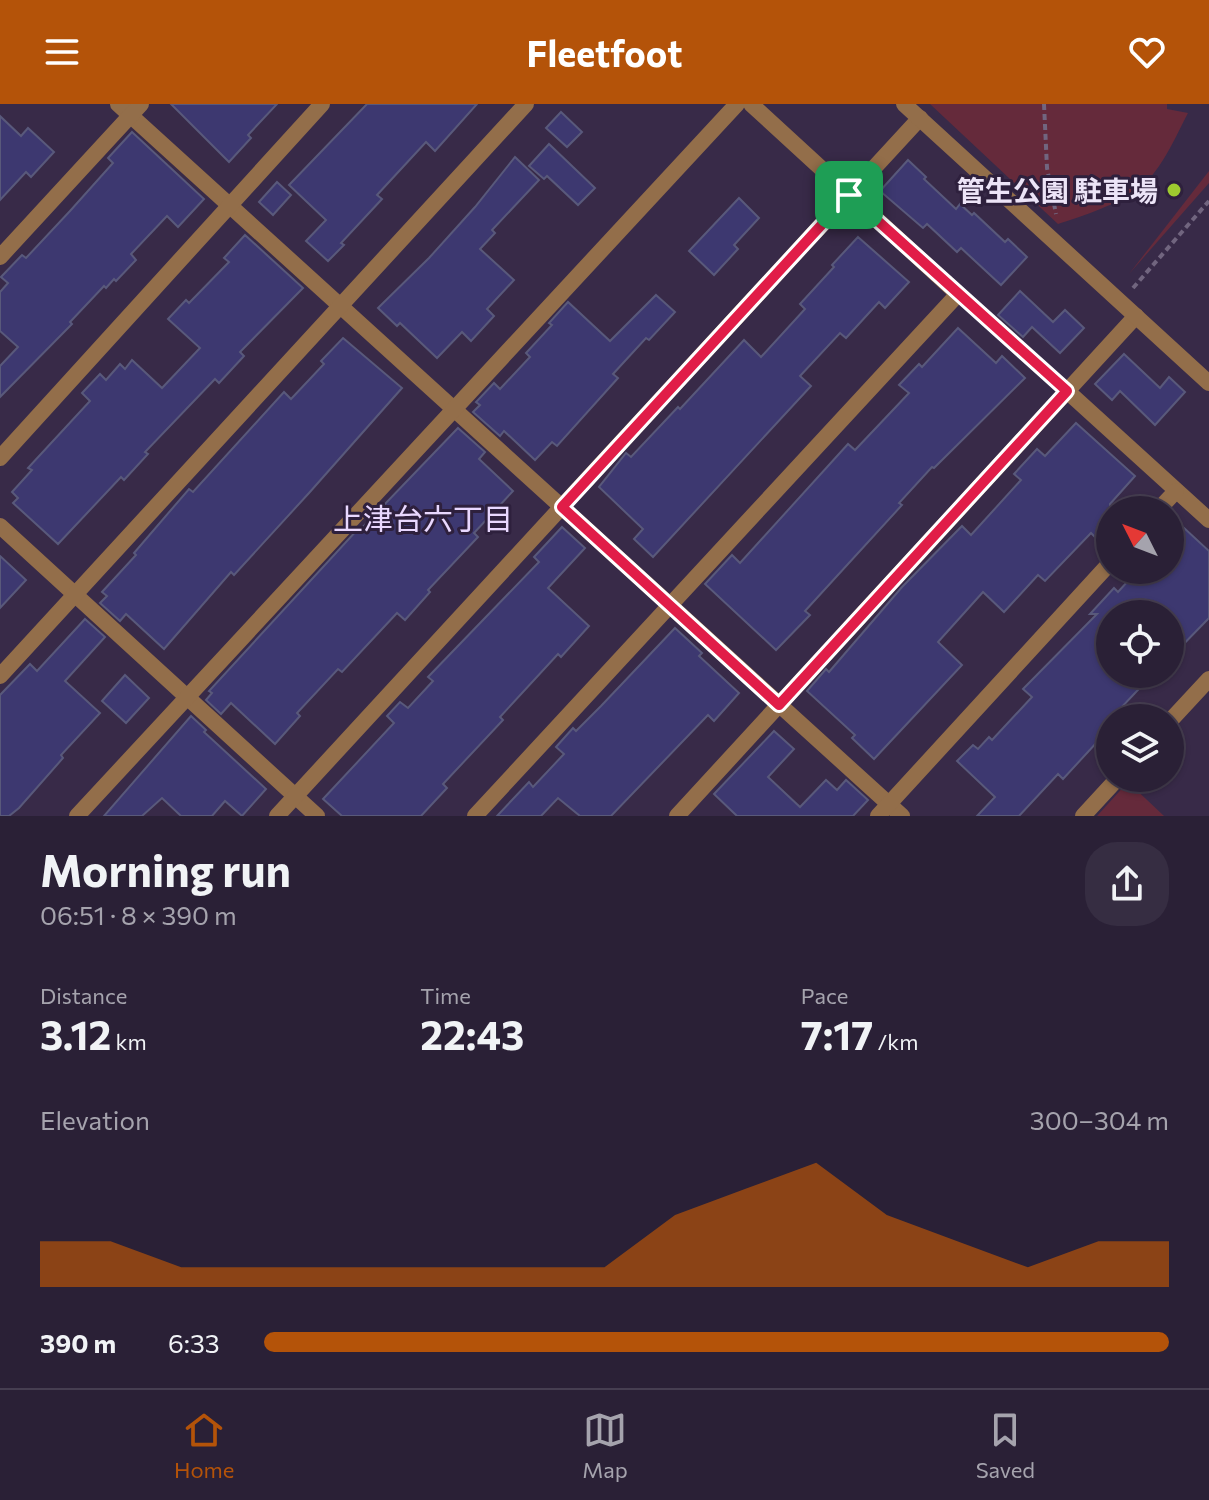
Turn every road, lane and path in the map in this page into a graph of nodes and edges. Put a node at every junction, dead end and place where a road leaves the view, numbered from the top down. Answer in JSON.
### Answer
{"nodes":[{"id":1,"x":322,"y":104,"type":"edge"},
{"id":2,"x":526,"y":104,"type":"edge"},
{"id":3,"x":737,"y":104,"type":"edge"},
{"id":4,"x":751,"y":104,"type":"edge"},
{"id":5,"x":904,"y":104,"type":"edge"},
{"id":6,"x":1044,"y":104,"type":"edge"},
{"id":7,"x":130,"y":108,"type":"edge"},
{"id":8,"x":920,"y":118,"type":"junction"},
{"id":9,"x":849,"y":195,"type":"junction"},
{"id":10,"x":1209,"y":201,"type":"edge"},
{"id":11,"x":230,"y":205,"type":"junction"},
{"id":12,"x":1058,"y":224,"type":"dead end"},
{"id":13,"x":0,"y":257,"type":"edge"},
{"id":14,"x":958,"y":294,"type":"junction"},
{"id":15,"x":1121,"y":302,"type":"junction"},
{"id":16,"x":340,"y":306,"type":"junction"},
{"id":17,"x":1136,"y":316,"type":"junction"},
{"id":18,"x":1209,"y":383,"type":"edge"},
{"id":19,"x":1067,"y":391,"type":"junction"},
{"id":20,"x":454,"y":409,"type":"junction"},
{"id":21,"x":0,"y":458,"type":"edge"},
{"id":22,"x":1176,"y":491,"type":"junction"},
{"id":23,"x":1171,"y":496,"type":"edge"},
{"id":24,"x":562,"y":507,"type":"junction"},
{"id":25,"x":1209,"y":520,"type":"edge"},
{"id":26,"x":0,"y":526,"type":"edge"},
{"id":27,"x":1096,"y":578,"type":"edge"},
{"id":28,"x":75,"y":595,"type":"junction"},
{"id":29,"x":670,"y":605,"type":"junction"},
{"id":30,"x":0,"y":676,"type":"edge"},
{"id":31,"x":1209,"y":679,"type":"edge"},
{"id":32,"x":187,"y":697,"type":"junction"},
{"id":33,"x":779,"y":705,"type":"junction"},
{"id":34,"x":1184,"y":706,"type":"edge"},
{"id":35,"x":1105,"y":792,"type":"edge"},
{"id":36,"x":295,"y":796,"type":"junction"},
{"id":37,"x":884,"y":810,"type":"edge"},
{"id":38,"x":77,"y":816,"type":"edge"},
{"id":39,"x":277,"y":816,"type":"edge"},
{"id":40,"x":317,"y":816,"type":"edge"},
{"id":41,"x":475,"y":816,"type":"edge"},
{"id":42,"x":677,"y":816,"type":"edge"},
{"id":43,"x":902,"y":816,"type":"edge"},
{"id":44,"x":1083,"y":816,"type":"edge"}],
"edges":[{"from":1,"to":11,"type":"street"},
{"from":2,"to":16,"type":"street"},
{"from":3,"to":20,"type":"street"},
{"from":4,"to":9,"type":"street"},
{"from":5,"to":8,"type":"street"},
{"from":6,"to":12,"type":"path"},
{"from":7,"to":11,"type":"street"},
{"from":7,"to":13,"type":"street"},
{"from":8,"to":9,"type":"street"},
{"from":8,"to":15,"type":"street"},
{"from":9,"to":14,"type":"street"},
{"from":9,"to":24,"type":"street"},
{"from":10,"to":15,"type":"path"},
{"from":11,"to":16,"type":"street"},
{"from":11,"to":21,"type":"street"},
{"from":14,"to":19,"type":"path"},
{"from":14,"to":29,"type":"street"},
{"from":15,"to":17,"type":"street"},
{"from":16,"to":20,"type":"street"},
{"from":16,"to":28,"type":"street"},
{"from":17,"to":18,"type":"street"},
{"from":17,"to":19,"type":"street"},
{"from":19,"to":22,"type":"street"},
{"from":19,"to":33,"type":"street"},
{"from":20,"to":24,"type":"street"},
{"from":20,"to":32,"type":"street"},
{"from":22,"to":23,"type":"street"},
{"from":22,"to":25,"type":"street"},
{"from":24,"to":29,"type":"street"},
{"from":24,"to":36,"type":"street"},
{"from":26,"to":28,"type":"street"},
{"from":27,"to":37,"type":"street"},
{"from":28,"to":30,"type":"street"},
{"from":28,"to":32,"type":"street"},
{"from":29,"to":33,"type":"street"},
{"from":29,"to":41,"type":"street"},
{"from":31,"to":34,"type":"street"},
{"from":32,"to":36,"type":"street"},
{"from":32,"to":38,"type":"street"},
{"from":33,"to":37,"type":"street"},
{"from":33,"to":42,"type":"street"},
{"from":35,"to":44,"type":"street"},
{"from":36,"to":39,"type":"street"},
{"from":36,"to":40,"type":"street"},
{"from":37,"to":43,"type":"street"}]}
